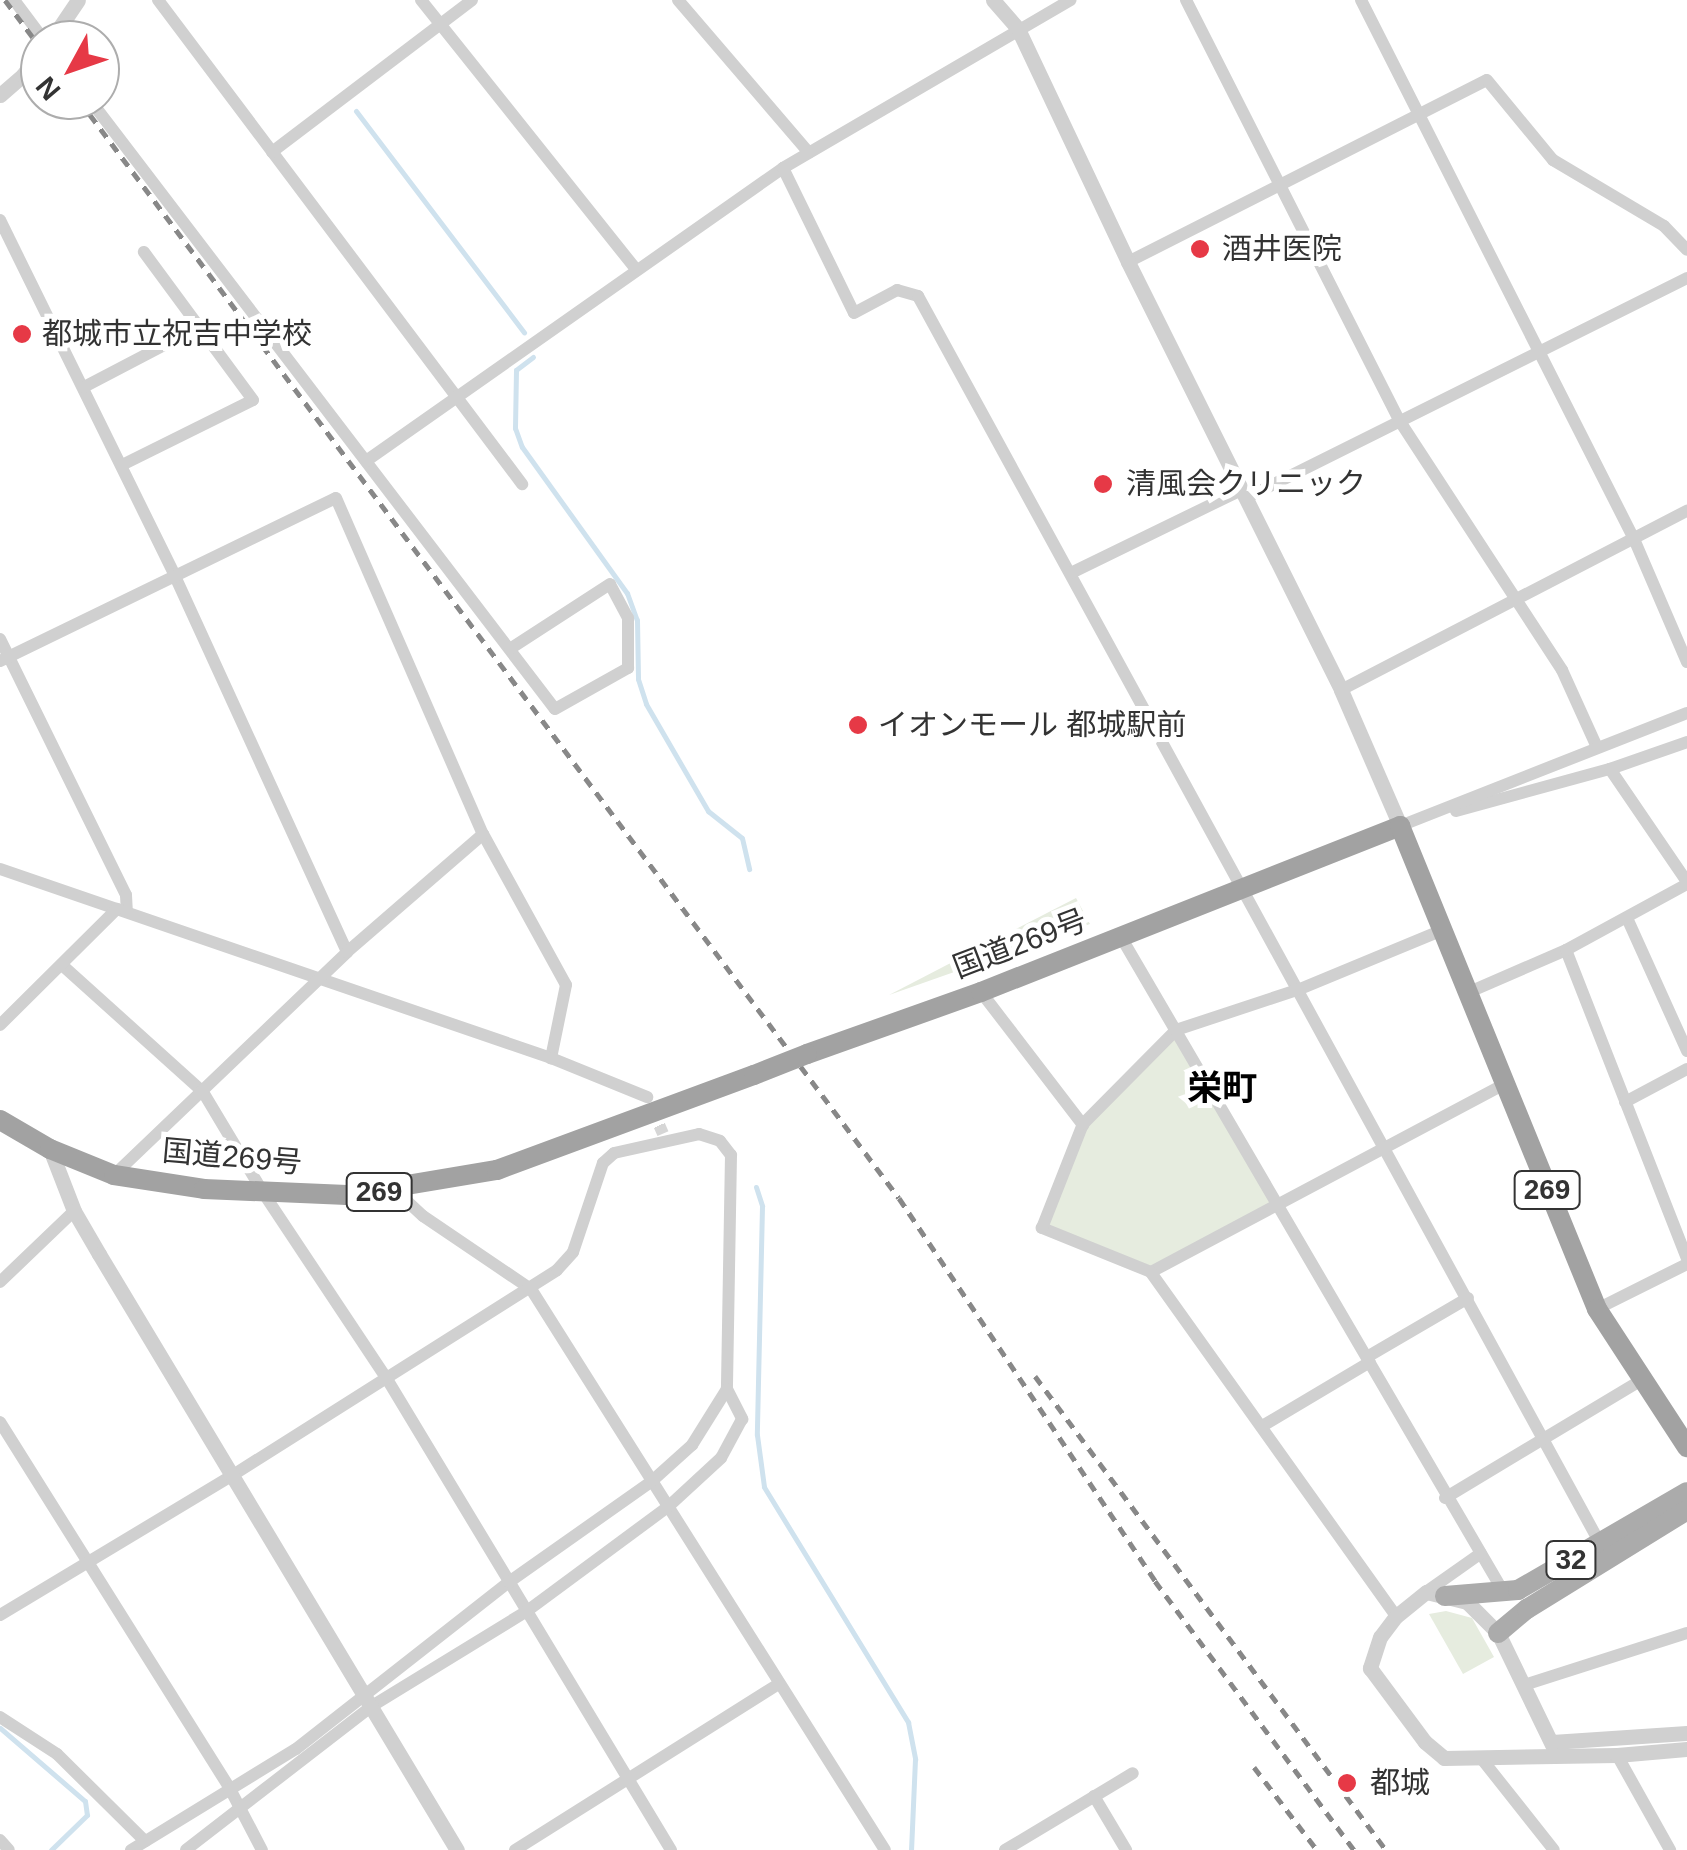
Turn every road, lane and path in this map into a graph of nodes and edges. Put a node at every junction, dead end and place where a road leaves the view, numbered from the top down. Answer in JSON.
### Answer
{"nodes":[{"id":1,"x":14,"y":0,"type":"edge"},
{"id":2,"x":78,"y":0,"type":"edge"},
{"id":3,"x":158,"y":0,"type":"edge"},
{"id":4,"x":422,"y":0,"type":"edge"},
{"id":5,"x":472,"y":0,"type":"edge"},
{"id":6,"x":678,"y":0,"type":"edge"},
{"id":7,"x":993,"y":0,"type":"edge"},
{"id":8,"x":1071,"y":0,"type":"edge"},
{"id":9,"x":1186,"y":0,"type":"edge"},
{"id":10,"x":1361,"y":0,"type":"edge"},
{"id":11,"x":30,"y":20,"type":"edge"},
{"id":12,"x":62,"y":20,"type":"edge"},
{"id":13,"x":441,"y":24,"type":"junction"},
{"id":14,"x":1018,"y":29,"type":"junction"},
{"id":15,"x":20,"y":74,"type":"edge"},
{"id":16,"x":0,"y":95,"type":"edge"},
{"id":17,"x":1419,"y":112,"type":"junction"},
{"id":18,"x":105,"y":120,"type":"edge"},
{"id":19,"x":272,"y":152,"type":"junction"},
{"id":20,"x":809,"y":153,"type":"junction"},
{"id":21,"x":783,"y":168,"type":"junction"},
{"id":22,"x":1278,"y":185,"type":"junction"},
{"id":23,"x":0,"y":220,"type":"edge"},
{"id":24,"x":1687,"y":250,"type":"edge"},
{"id":25,"x":144,"y":252,"type":"dead end"},
{"id":26,"x":1128,"y":262,"type":"junction"},
{"id":27,"x":636,"y":269,"type":"junction"},
{"id":28,"x":1687,"y":278,"type":"edge"},
{"id":29,"x":198,"y":327,"type":"junction"},
{"id":30,"x":1539,"y":353,"type":"junction"},
{"id":31,"x":84,"y":387,"type":"junction"},
{"id":32,"x":455,"y":395,"type":"junction"},
{"id":33,"x":1400,"y":423,"type":"junction"},
{"id":34,"x":366,"y":461,"type":"junction"},
{"id":35,"x":122,"y":465,"type":"junction"},
{"id":36,"x":522,"y":484,"type":"dead end"},
{"id":37,"x":1245,"y":493,"type":"junction"},
{"id":38,"x":1687,"y":511,"type":"edge"},
{"id":39,"x":1634,"y":538,"type":"junction"},
{"id":40,"x":1071,"y":573,"type":"junction"},
{"id":41,"x":174,"y":574,"type":"junction"},
{"id":42,"x":1517,"y":597,"type":"junction"},
{"id":43,"x":0,"y":639,"type":"edge"},
{"id":44,"x":510,"y":649,"type":"junction"},
{"id":45,"x":4,"y":659,"type":"edge"},
{"id":46,"x":1687,"y":662,"type":"edge"},
{"id":47,"x":1342,"y":690,"type":"junction"},
{"id":48,"x":1687,"y":713,"type":"edge"},
{"id":49,"x":1687,"y":742,"type":"edge"},
{"id":50,"x":1597,"y":747,"type":"junction"},
{"id":51,"x":1610,"y":769,"type":"junction"},
{"id":52,"x":1400,"y":826,"type":"junction"},
{"id":53,"x":483,"y":834,"type":"junction"},
{"id":54,"x":0,"y":868,"type":"edge"},
{"id":55,"x":1687,"y":883,"type":"edge"},
{"id":56,"x":1243,"y":888,"type":"junction"},
{"id":57,"x":122,"y":910,"type":"junction"},
{"id":58,"x":1627,"y":918,"type":"junction"},
{"id":59,"x":1440,"y":930,"type":"junction"},
{"id":60,"x":1121,"y":936,"type":"junction"},
{"id":61,"x":1566,"y":950,"type":"junction"},
{"id":62,"x":347,"y":952,"type":"junction"},
{"id":63,"x":62,"y":965,"type":"junction"},
{"id":64,"x":322,"y":978,"type":"junction"},
{"id":65,"x":1300,"y":989,"type":"junction"},
{"id":66,"x":981,"y":992,"type":"junction"},
{"id":67,"x":1466,"y":993,"type":"junction"},
{"id":68,"x":0,"y":1025,"type":"edge"},
{"id":69,"x":1176,"y":1030,"type":"junction"},
{"id":70,"x":1687,"y":1050,"type":"edge"},
{"id":71,"x":551,"y":1058,"type":"junction"},
{"id":72,"x":1687,"y":1069,"type":"edge"},
{"id":73,"x":1504,"y":1084,"type":"junction"},
{"id":74,"x":203,"y":1092,"type":"junction"},
{"id":75,"x":646,"y":1097,"type":"tunnel mouth"},
{"id":76,"x":1625,"y":1102,"type":"junction"},
{"id":77,"x":0,"y":1120,"type":"edge"},
{"id":78,"x":1083,"y":1125,"type":"junction"},
{"id":79,"x":1386,"y":1147,"type":"junction"},
{"id":80,"x":50,"y":1149,"type":"junction"},
{"id":81,"x":114,"y":1176,"type":"junction"},
{"id":82,"x":395,"y":1190,"type":"junction"},
{"id":83,"x":264,"y":1194,"type":"junction"},
{"id":84,"x":1277,"y":1205,"type":"junction"},
{"id":85,"x":74,"y":1211,"type":"junction"},
{"id":86,"x":1687,"y":1261,"type":"edge"},
{"id":87,"x":1151,"y":1272,"type":"junction"},
{"id":88,"x":0,"y":1282,"type":"edge"},
{"id":89,"x":530,"y":1289,"type":"junction"},
{"id":90,"x":1468,"y":1298,"type":"junction"},
{"id":91,"x":1596,"y":1309,"type":"junction"},
{"id":92,"x":1368,"y":1360,"type":"junction"},
{"id":93,"x":387,"y":1379,"type":"junction"},
{"id":94,"x":1643,"y":1379,"type":"junction"},
{"id":95,"x":727,"y":1389,"type":"junction"},
{"id":96,"x":0,"y":1422,"type":"edge"},
{"id":97,"x":1264,"y":1425,"type":"junction"},
{"id":98,"x":1544,"y":1437,"type":"junction"},
{"id":99,"x":1687,"y":1447,"type":"edge"},
{"id":100,"x":233,"y":1474,"type":"junction"},
{"id":101,"x":652,"y":1481,"type":"junction"},
{"id":102,"x":1687,"y":1492,"type":"edge"},
{"id":103,"x":1445,"y":1498,"type":"junction"},
{"id":104,"x":669,"y":1506,"type":"junction"},
{"id":105,"x":1687,"y":1510,"type":"edge"},
{"id":106,"x":1600,"y":1542,"type":"junction"},
{"id":107,"x":1481,"y":1553,"type":"junction"},
{"id":108,"x":87,"y":1564,"type":"junction"},
{"id":109,"x":509,"y":1582,"type":"junction"},
{"id":110,"x":1504,"y":1591,"type":"junction"},
{"id":111,"x":1435,"y":1594,"type":"junction"},
{"id":112,"x":527,"y":1612,"type":"junction"},
{"id":113,"x":0,"y":1614,"type":"edge"},
{"id":114,"x":1396,"y":1616,"type":"junction"},
{"id":115,"x":1687,"y":1633,"type":"edge"},
{"id":116,"x":1498,"y":1634,"type":"junction"},
{"id":117,"x":780,"y":1684,"type":"junction"},
{"id":118,"x":1524,"y":1685,"type":"junction"},
{"id":119,"x":369,"y":1701,"type":"junction"},
{"id":120,"x":0,"y":1717,"type":"edge"},
{"id":121,"x":1687,"y":1733,"type":"edge"},
{"id":122,"x":1555,"y":1749,"type":"junction"},
{"id":123,"x":1687,"y":1749,"type":"edge"},
{"id":124,"x":1617,"y":1755,"type":"junction"},
{"id":125,"x":1481,"y":1758,"type":"junction"},
{"id":126,"x":1134,"y":1772,"type":"dead end"},
{"id":127,"x":626,"y":1780,"type":"junction"},
{"id":128,"x":229,"y":1788,"type":"junction"},
{"id":129,"x":1094,"y":1796,"type":"junction"},
{"id":130,"x":239,"y":1812,"type":"junction"},
{"id":131,"x":0,"y":1840,"type":"edge"},
{"id":132,"x":145,"y":1841,"type":"junction"},
{"id":133,"x":10,"y":1850,"type":"edge"},
{"id":134,"x":131,"y":1850,"type":"edge"},
{"id":135,"x":186,"y":1850,"type":"edge"},
{"id":136,"x":262,"y":1850,"type":"edge"},
{"id":137,"x":457,"y":1850,"type":"edge"},
{"id":138,"x":515,"y":1850,"type":"edge"},
{"id":139,"x":671,"y":1850,"type":"edge"},
{"id":140,"x":885,"y":1850,"type":"edge"},
{"id":141,"x":1005,"y":1850,"type":"edge"},
{"id":142,"x":1126,"y":1850,"type":"edge"},
{"id":143,"x":1554,"y":1850,"type":"edge"},
{"id":144,"x":1670,"y":1850,"type":"edge"}],
"edges":[{"from":1,"to":11,"type":"street"},
{"from":2,"to":12,"type":"street"},
{"from":3,"to":19,"type":"street"},
{"from":4,"to":13,"type":"street"},
{"from":5,"to":13,"type":"street"},
{"from":6,"to":20,"type":"street"},
{"from":7,"to":14,"type":"street"},
{"from":8,"to":14,"type":"street"},
{"from":9,"to":22,"type":"street"},
{"from":10,"to":17,"type":"street"},
{"from":13,"to":19,"type":"street"},
{"from":13,"to":27,"type":"street"},
{"from":14,"to":20,"type":"street"},
{"from":14,"to":26,"type":"street"},
{"from":15,"to":16,"type":"street"},
{"from":17,"to":22,"type":"street"},
{"from":17,"to":24,"type":"street"},
{"from":17,"to":30,"type":"street"},
{"from":18,"to":34,"type":"street"},
{"from":19,"to":32,"type":"street"},
{"from":20,"to":21,"type":"street"},
{"from":21,"to":27,"type":"street"},
{"from":21,"to":40,"type":"street"},
{"from":22,"to":26,"type":"street"},
{"from":22,"to":33,"type":"street"},
{"from":23,"to":31,"type":"street"},
{"from":25,"to":29,"type":"street"},
{"from":26,"to":37,"type":"street"},
{"from":27,"to":32,"type":"street"},
{"from":28,"to":30,"type":"street"},
{"from":29,"to":31,"type":"street"},
{"from":29,"to":35,"type":"street"},
{"from":30,"to":33,"type":"street"},
{"from":30,"to":39,"type":"street"},
{"from":31,"to":35,"type":"street"},
{"from":32,"to":34,"type":"street"},
{"from":32,"to":36,"type":"street"},
{"from":33,"to":37,"type":"street"},
{"from":33,"to":42,"type":"street"},
{"from":34,"to":44,"type":"street"},
{"from":35,"to":41,"type":"street"},
{"from":37,"to":40,"type":"street"},
{"from":37,"to":47,"type":"street"},
{"from":38,"to":39,"type":"street"},
{"from":39,"to":42,"type":"street"},
{"from":39,"to":46,"type":"street"},
{"from":40,"to":56,"type":"street"},
{"from":41,"to":45,"type":"street"},
{"from":41,"to":53,"type":"street"},
{"from":41,"to":62,"type":"street"},
{"from":42,"to":47,"type":"street"},
{"from":42,"to":50,"type":"street"},
{"from":43,"to":45,"type":"street"},
{"from":44,"to":44,"type":"street"},
{"from":45,"to":57,"type":"street"},
{"from":47,"to":52,"type":"street"},
{"from":48,"to":50,"type":"street"},
{"from":49,"to":51,"type":"street"},
{"from":50,"to":52,"type":"street"},
{"from":51,"to":52,"type":"street"},
{"from":51,"to":55,"type":"street"},
{"from":52,"to":56,"type":"highway","name":"国道269号","number":"269"},
{"from":52,"to":59,"type":"highway","number":"269"},
{"from":53,"to":62,"type":"street"},
{"from":53,"to":71,"type":"street"},
{"from":54,"to":57,"type":"street"},
{"from":55,"to":58,"type":"street"},
{"from":56,"to":60,"type":"highway","name":"国道269号","number":"269"},
{"from":56,"to":65,"type":"street"},
{"from":57,"to":63,"type":"street"},
{"from":57,"to":64,"type":"street"},
{"from":58,"to":61,"type":"street"},
{"from":58,"to":70,"type":"street"},
{"from":59,"to":65,"type":"street"},
{"from":59,"to":67,"type":"highway","number":"269"},
{"from":60,"to":66,"type":"highway","name":"国道269号","number":"269"},
{"from":60,"to":69,"type":"street"},
{"from":61,"to":67,"type":"street"},
{"from":61,"to":76,"type":"street"},
{"from":62,"to":64,"type":"street"},
{"from":63,"to":68,"type":"street"},
{"from":63,"to":74,"type":"street"},
{"from":64,"to":71,"type":"street"},
{"from":64,"to":74,"type":"street"},
{"from":65,"to":69,"type":"street"},
{"from":65,"to":79,"type":"street"},
{"from":66,"to":78,"type":"street"},
{"from":66,"to":82,"type":"highway","name":"国道269号","number":"269","bridge":true},
{"from":67,"to":73,"type":"highway","number":"269"},
{"from":69,"to":78,"type":"street"},
{"from":69,"to":84,"type":"street"},
{"from":71,"to":75,"type":"street"},
{"from":72,"to":76,"type":"street"},
{"from":73,"to":79,"type":"street"},
{"from":73,"to":91,"type":"highway","number":"269"},
{"from":74,"to":81,"type":"street"},
{"from":74,"to":83,"type":"street"},
{"from":76,"to":86,"type":"street"},
{"from":77,"to":80,"type":"highway","name":"国道269号","number":"269"},
{"from":78,"to":87,"type":"street"},
{"from":79,"to":84,"type":"street"},
{"from":79,"to":90,"type":"street"},
{"from":80,"to":81,"type":"highway","name":"国道269号","number":"269"},
{"from":80,"to":85,"type":"street"},
{"from":81,"to":83,"type":"highway","name":"国道269号","number":"269"},
{"from":82,"to":83,"type":"highway","name":"国道269号","number":"269"},
{"from":82,"to":89,"type":"street"},
{"from":83,"to":93,"type":"street"},
{"from":84,"to":87,"type":"street"},
{"from":84,"to":92,"type":"street"},
{"from":85,"to":88,"type":"street"},
{"from":85,"to":100,"type":"street"},
{"from":86,"to":91,"type":"street"},
{"from":87,"to":97,"type":"street"},
{"from":89,"to":93,"type":"street"},
{"from":89,"to":95,"type":"street"},
{"from":89,"to":101,"type":"street"},
{"from":90,"to":92,"type":"street"},
{"from":90,"to":98,"type":"street"},
{"from":91,"to":94,"type":"highway","number":"269"},
{"from":92,"to":97,"type":"street"},
{"from":92,"to":103,"type":"street"},
{"from":93,"to":100,"type":"street"},
{"from":93,"to":109,"type":"street"},
{"from":94,"to":98,"type":"street"},
{"from":94,"to":99,"type":"highway","number":"269"},
{"from":95,"to":101,"type":"street"},
{"from":95,"to":104,"type":"street"},
{"from":96,"to":108,"type":"street"},
{"from":97,"to":114,"type":"street"},
{"from":98,"to":103,"type":"street"},
{"from":98,"to":106,"type":"street"},
{"from":100,"to":108,"type":"street"},
{"from":100,"to":119,"type":"street"},
{"from":101,"to":104,"type":"street"},
{"from":101,"to":109,"type":"street"},
{"from":102,"to":106,"type":"main road","number":"32"},
{"from":103,"to":107,"type":"street"},
{"from":104,"to":112,"type":"street"},
{"from":104,"to":117,"type":"street"},
{"from":105,"to":116,"type":"main road","number":"32"},
{"from":106,"to":110,"type":"main road","number":"32"},
{"from":107,"to":110,"type":"street"},
{"from":107,"to":111,"type":"street"},
{"from":108,"to":113,"type":"street"},
{"from":108,"to":128,"type":"street"},
{"from":109,"to":112,"type":"street"},
{"from":109,"to":119,"type":"street"},
{"from":110,"to":111,"type":"main road","number":"32"},
{"from":111,"to":114,"type":"street"},
{"from":111,"to":116,"type":"street"},
{"from":112,"to":119,"type":"street"},
{"from":112,"to":127,"type":"street"},
{"from":114,"to":125,"type":"street"},
{"from":115,"to":118,"type":"street"},
{"from":116,"to":118,"type":"street"},
{"from":117,"to":127,"type":"street"},
{"from":117,"to":140,"type":"street"},
{"from":118,"to":122,"type":"street"},
{"from":119,"to":128,"type":"street"},
{"from":119,"to":130,"type":"street"},
{"from":119,"to":137,"type":"street"},
{"from":120,"to":132,"type":"street"},
{"from":121,"to":122,"type":"street"},
{"from":122,"to":124,"type":"street"},
{"from":122,"to":125,"type":"street"},
{"from":123,"to":124,"type":"street"},
{"from":124,"to":144,"type":"street"},
{"from":125,"to":143,"type":"street"},
{"from":126,"to":129,"type":"street"},
{"from":127,"to":138,"type":"street"},
{"from":127,"to":139,"type":"street"},
{"from":128,"to":130,"type":"street"},
{"from":128,"to":132,"type":"street"},
{"from":129,"to":141,"type":"street"},
{"from":129,"to":142,"type":"street"},
{"from":130,"to":135,"type":"street"},
{"from":130,"to":136,"type":"street"},
{"from":131,"to":133,"type":"street"},
{"from":132,"to":134,"type":"street"}]}
